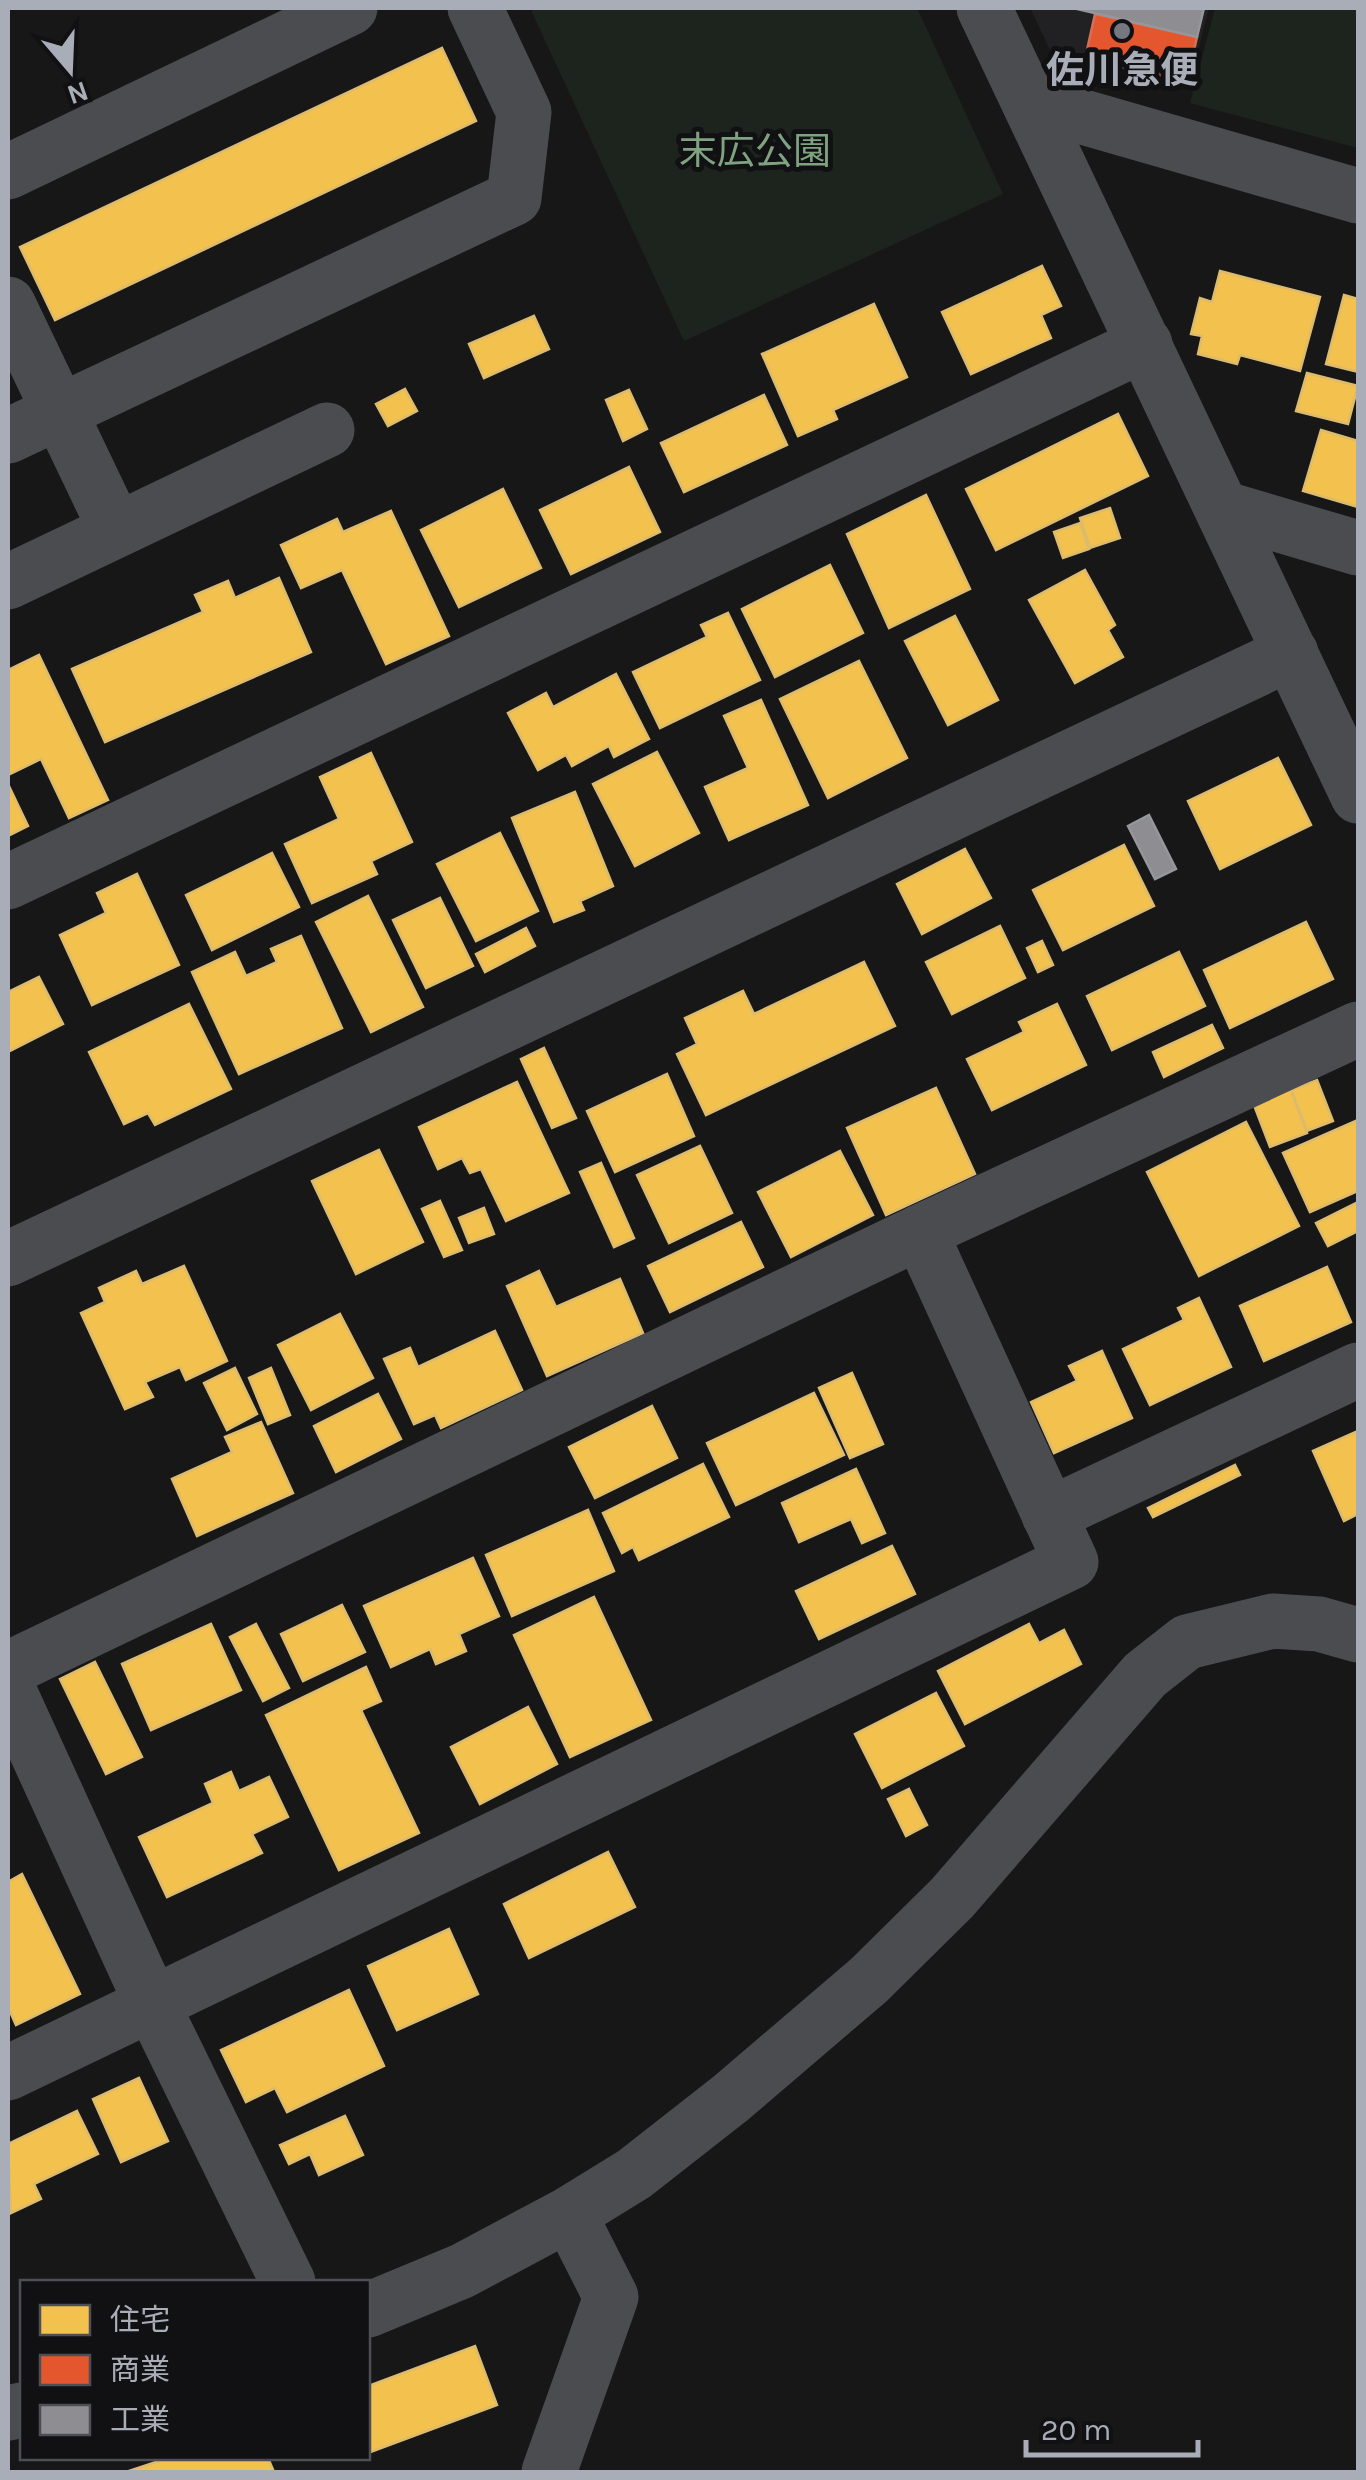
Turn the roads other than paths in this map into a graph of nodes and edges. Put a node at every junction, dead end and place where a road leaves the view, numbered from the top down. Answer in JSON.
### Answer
{"nodes":[{"id":1,"x":350,"y":8,"type":"edge"},
{"id":2,"x":475,"y":8,"type":"edge"},
{"id":3,"x":984,"y":8,"type":"edge"},
{"id":4,"x":1031,"y":102,"type":"junction"},
{"id":5,"x":8,"y":172,"type":"edge"},
{"id":6,"x":1358,"y":196,"type":"edge"},
{"id":7,"x":8,"y":304,"type":"edge"},
{"id":8,"x":1145,"y":344,"type":"junction"},
{"id":9,"x":58,"y":412,"type":"junction"},
{"id":10,"x":327,"y":430,"type":"dead end"},
{"id":11,"x":8,"y":436,"type":"edge"},
{"id":12,"x":1225,"y":509,"type":"junction"},
{"id":13,"x":116,"y":530,"type":"junction"},
{"id":14,"x":1358,"y":548,"type":"edge"},
{"id":15,"x":8,"y":582,"type":"edge"},
{"id":16,"x":1291,"y":653,"type":"junction"},
{"id":17,"x":1358,"y":796,"type":"edge"},
{"id":18,"x":8,"y":882,"type":"edge"},
{"id":19,"x":1358,"y":1029,"type":"edge"},
{"id":20,"x":920,"y":1232,"type":"junction"},
{"id":21,"x":8,"y":1260,"type":"edge"},
{"id":22,"x":1358,"y":1370,"type":"edge"},
{"id":23,"x":1049,"y":1515,"type":"junction"},
{"id":24,"x":1358,"y":1635,"type":"edge"},
{"id":25,"x":8,"y":1668,"type":"edge"},
{"id":26,"x":8,"y":1689,"type":"edge"},
{"id":27,"x":152,"y":2004,"type":"junction"},
{"id":28,"x":8,"y":2072,"type":"edge"},
{"id":29,"x":569,"y":2214,"type":"junction"},
{"id":30,"x":287,"y":2280,"type":"edge"},
{"id":31,"x":370,"y":2309,"type":"edge"},
{"id":32,"x":549,"y":2472,"type":"edge"}],
"edges":[{"from":1,"to":5,"type":"street"},
{"from":2,"to":9,"type":"street"},
{"from":3,"to":4,"type":"street"},
{"from":4,"to":6,"type":"street"},
{"from":4,"to":8,"type":"street"},
{"from":7,"to":9,"type":"street"},
{"from":8,"to":12,"type":"street"},
{"from":8,"to":18,"type":"street"},
{"from":9,"to":11,"type":"street"},
{"from":9,"to":13,"type":"street"},
{"from":10,"to":13,"type":"street"},
{"from":12,"to":14,"type":"street"},
{"from":12,"to":16,"type":"street"},
{"from":13,"to":15,"type":"street"},
{"from":16,"to":17,"type":"street"},
{"from":16,"to":21,"type":"street"},
{"from":19,"to":20,"type":"street"},
{"from":20,"to":23,"type":"street"},
{"from":20,"to":25,"type":"street"},
{"from":22,"to":23,"type":"street"},
{"from":23,"to":27,"type":"street"},
{"from":24,"to":29,"type":"street"},
{"from":26,"to":27,"type":"street"},
{"from":27,"to":28,"type":"street"},
{"from":27,"to":30,"type":"street"},
{"from":29,"to":31,"type":"street"},
{"from":29,"to":32,"type":"street"}]}
